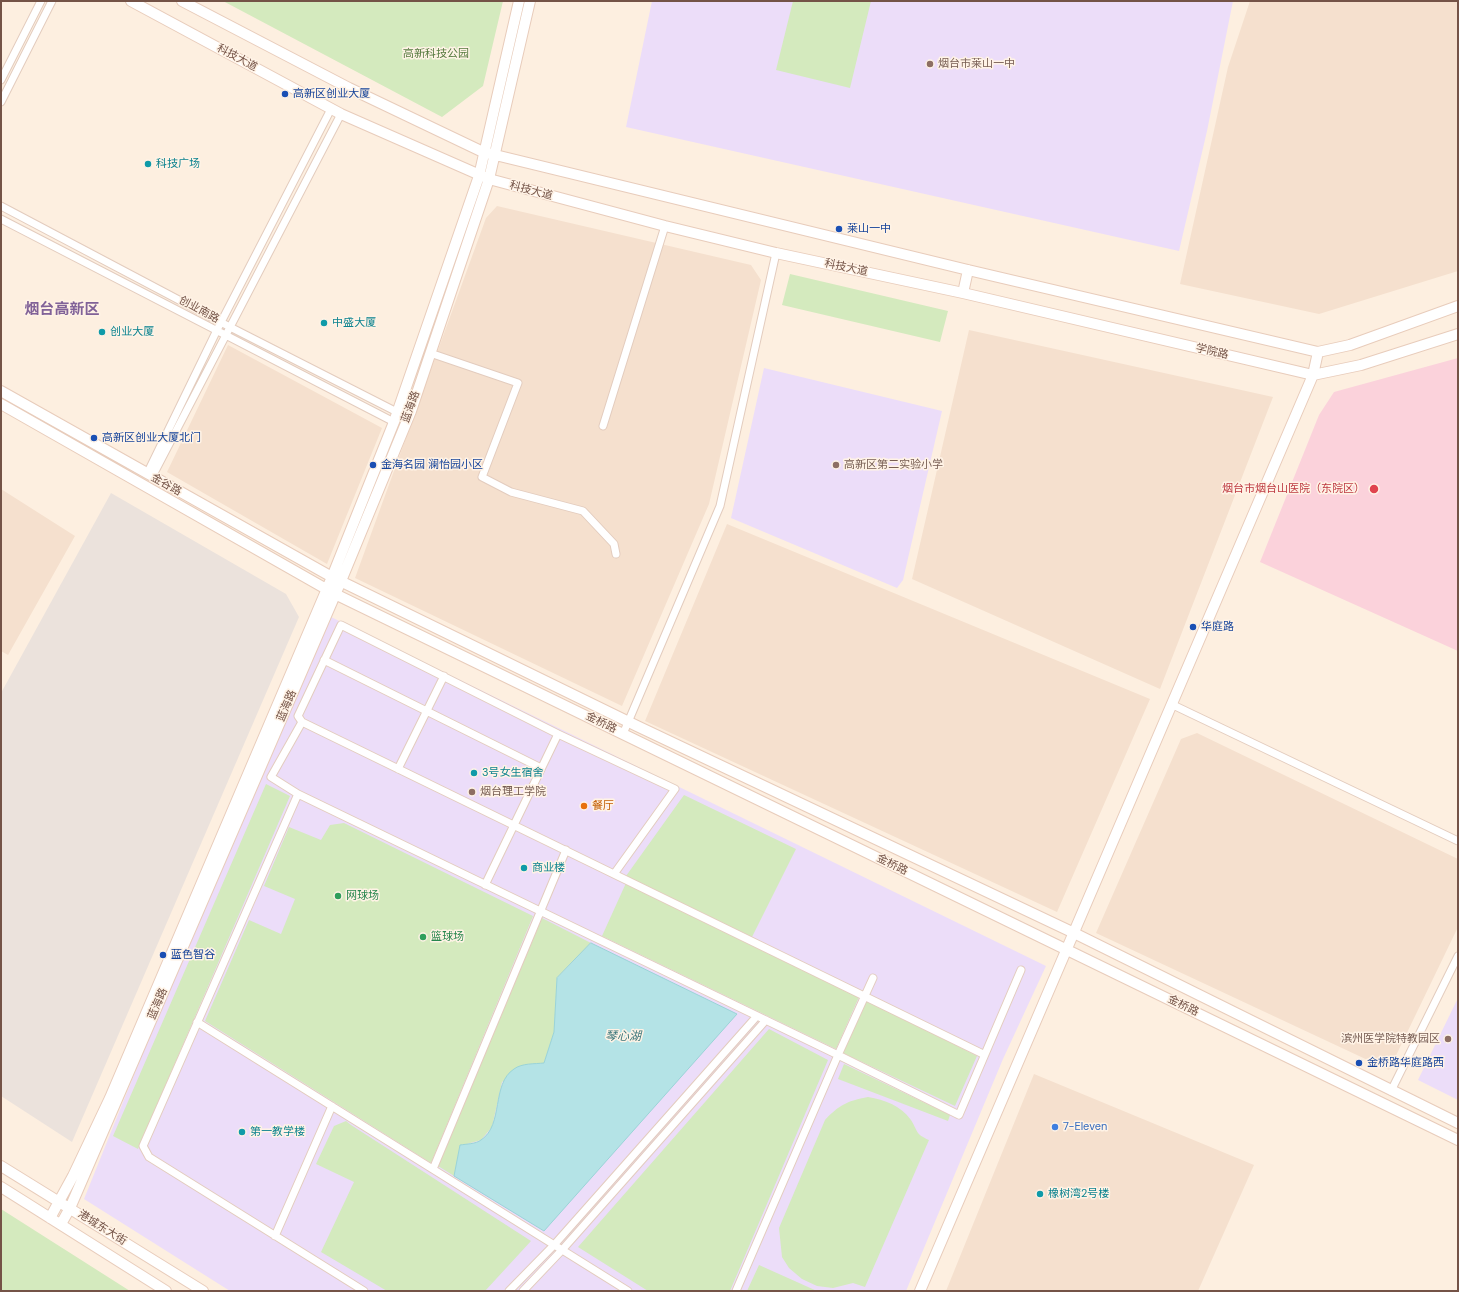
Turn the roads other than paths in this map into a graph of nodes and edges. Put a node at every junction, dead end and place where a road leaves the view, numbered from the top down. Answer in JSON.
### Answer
{"nodes":[{"id":1,"x":41,"y":1,"type":"edge"},
{"id":2,"x":52,"y":1,"type":"edge"},
{"id":3,"x":131,"y":1,"type":"edge"},
{"id":4,"x":182,"y":1,"type":"edge"},
{"id":5,"x":519,"y":1,"type":"edge"},
{"id":6,"x":530,"y":1,"type":"edge"},
{"id":7,"x":1,"y":80,"type":"edge"},
{"id":8,"x":1,"y":102,"type":"edge"},
{"id":9,"x":331,"y":109,"type":"junction"},
{"id":10,"x":341,"y":114,"type":"junction"},
{"id":11,"x":484,"y":152,"type":"junction"},
{"id":12,"x":495,"y":155,"type":"junction"},
{"id":13,"x":479,"y":176,"type":"junction"},
{"id":14,"x":489,"y":179,"type":"junction"},
{"id":15,"x":1,"y":206,"type":"edge"},
{"id":16,"x":1,"y":219,"type":"edge"},
{"id":17,"x":665,"y":226,"type":"junction"},
{"id":18,"x":776,"y":253,"type":"junction"},
{"id":19,"x":968,"y":270,"type":"junction"},
{"id":20,"x":964,"y":293,"type":"junction"},
{"id":21,"x":1458,"y":306,"type":"edge"},
{"id":22,"x":222,"y":322,"type":"junction"},
{"id":23,"x":230,"y":327,"type":"junction"},
{"id":24,"x":217,"y":330,"type":"junction"},
{"id":25,"x":225,"y":334,"type":"junction"},
{"id":26,"x":1458,"y":334,"type":"edge"},
{"id":27,"x":1318,"y":352,"type":"junction"},
{"id":28,"x":430,"y":353,"type":"junction"},
{"id":29,"x":1313,"y":376,"type":"junction"},
{"id":30,"x":1,"y":391,"type":"edge"},
{"id":31,"x":1,"y":404,"type":"edge"},
{"id":32,"x":398,"y":412,"type":"junction"},
{"id":33,"x":394,"y":422,"type":"junction"},
{"id":34,"x":603,"y":426,"type":"dead end"},
{"id":35,"x":149,"y":475,"type":"junction"},
{"id":36,"x":616,"y":554,"type":"dead end"},
{"id":37,"x":336,"y":579,"type":"junction"},
{"id":38,"x":331,"y":592,"type":"junction"},
{"id":39,"x":324,"y":660,"type":"junction"},
{"id":40,"x":444,"y":676,"type":"junction"},
{"id":41,"x":1171,"y":704,"type":"junction"},
{"id":42,"x":302,"y":722,"type":"junction"},
{"id":43,"x":628,"y":722,"type":"junction"},
{"id":44,"x":558,"y":734,"type":"junction"},
{"id":45,"x":623,"y":734,"type":"junction"},
{"id":46,"x":541,"y":768,"type":"junction"},
{"id":47,"x":398,"y":769,"type":"junction"},
{"id":48,"x":298,"y":794,"type":"junction"},
{"id":49,"x":514,"y":825,"type":"junction"},
{"id":50,"x":1458,"y":841,"type":"edge"},
{"id":51,"x":566,"y":850,"type":"junction"},
{"id":52,"x":614,"y":874,"type":"junction"},
{"id":53,"x":485,"y":885,"type":"junction"},
{"id":54,"x":541,"y":911,"type":"junction"},
{"id":55,"x":1072,"y":932,"type":"junction"},
{"id":56,"x":1065,"y":949,"type":"junction"},
{"id":57,"x":1458,"y":956,"type":"edge"},
{"id":58,"x":1020,"y":970,"type":"dead end"},
{"id":59,"x":873,"y":978,"type":"dead end"},
{"id":60,"x":757,"y":1016,"type":"junction"},
{"id":61,"x":766,"y":1020,"type":"junction"},
{"id":62,"x":197,"y":1022,"type":"junction"},
{"id":63,"x":983,"y":1054,"type":"junction"},
{"id":64,"x":838,"y":1055,"type":"junction"},
{"id":65,"x":1391,"y":1091,"type":"junction"},
{"id":66,"x":332,"y":1106,"type":"junction"},
{"id":67,"x":1458,"y":1123,"type":"edge"},
{"id":68,"x":1458,"y":1140,"type":"edge"},
{"id":69,"x":1,"y":1166,"type":"edge"},
{"id":70,"x":433,"y":1169,"type":"junction"},
{"id":71,"x":1,"y":1187,"type":"edge"},
{"id":72,"x":59,"y":1202,"type":"junction"},
{"id":73,"x":70,"y":1208,"type":"junction"},
{"id":74,"x":50,"y":1218,"type":"junction"},
{"id":75,"x":61,"y":1224,"type":"junction"},
{"id":76,"x":275,"y":1236,"type":"junction"},
{"id":77,"x":554,"y":1245,"type":"junction"},
{"id":78,"x":562,"y":1250,"type":"junction"},
{"id":79,"x":166,"y":1291,"type":"edge"},
{"id":80,"x":203,"y":1291,"type":"edge"},
{"id":81,"x":364,"y":1291,"type":"edge"},
{"id":82,"x":509,"y":1291,"type":"edge"},
{"id":83,"x":523,"y":1291,"type":"edge"},
{"id":84,"x":628,"y":1291,"type":"edge"},
{"id":85,"x":736,"y":1291,"type":"edge"},
{"id":86,"x":920,"y":1291,"type":"edge"}],
"edges":[{"from":1,"to":7,"type":"street"},
{"from":2,"to":8,"type":"street"},
{"from":3,"to":9,"type":"street","name":"科技大道"},
{"from":4,"to":11,"type":"street"},
{"from":5,"to":11,"type":"street","name":"蓝海路"},
{"from":6,"to":12,"type":"street","name":"蓝海路"},
{"from":9,"to":10,"type":"street","name":"科技大道"},
{"from":9,"to":22,"type":"street"},
{"from":10,"to":13,"type":"street","name":"科技大道"},
{"from":10,"to":23,"type":"street"},
{"from":11,"to":12,"type":"street"},
{"from":11,"to":13,"type":"street","name":"蓝海路"},
{"from":12,"to":14,"type":"street","name":"蓝海路"},
{"from":12,"to":19,"type":"street"},
{"from":13,"to":14,"type":"street","name":"科技大道"},
{"from":13,"to":32,"type":"street","name":"蓝海路"},
{"from":14,"to":17,"type":"street","name":"科技大道"},
{"from":14,"to":28,"type":"street","name":"蓝海路"},
{"from":15,"to":22,"type":"street","name":"创业南路"},
{"from":16,"to":24,"type":"street","name":"创业南路"},
{"from":17,"to":18,"type":"street","name":"科技大道"},
{"from":17,"to":34,"type":"street"},
{"from":18,"to":20,"type":"street","name":"科技大道"},
{"from":18,"to":43,"type":"street"},
{"from":19,"to":20,"type":"street"},
{"from":19,"to":27,"type":"street"},
{"from":20,"to":29,"type":"street","name":"学院路"},
{"from":21,"to":27,"type":"street"},
{"from":22,"to":23,"type":"street","name":"创业南路"},
{"from":22,"to":24,"type":"street"},
{"from":23,"to":25,"type":"street"},
{"from":23,"to":32,"type":"street","name":"创业南路"},
{"from":24,"to":25,"type":"street","name":"创业南路"},
{"from":24,"to":35,"type":"street"},
{"from":25,"to":33,"type":"street","name":"创业南路"},
{"from":25,"to":35,"type":"street"},
{"from":26,"to":29,"type":"street","name":"学院路"},
{"from":27,"to":29,"type":"street"},
{"from":28,"to":36,"type":"street"},
{"from":28,"to":37,"type":"street","name":"蓝海路"},
{"from":29,"to":41,"type":"street"},
{"from":30,"to":35,"type":"street","name":"金谷路"},
{"from":31,"to":38,"type":"street","name":"金谷路"},
{"from":32,"to":33,"type":"street","name":"蓝海路"},
{"from":33,"to":37,"type":"street","name":"蓝海路"},
{"from":35,"to":37,"type":"street","name":"金谷路"},
{"from":37,"to":38,"type":"street","name":"蓝海路"},
{"from":37,"to":43,"type":"street","name":"金桥路"},
{"from":38,"to":45,"type":"street","name":"金桥路"},
{"from":38,"to":72,"type":"street","name":"蓝海路"},
{"from":38,"to":73,"type":"street","name":"蓝海路"},
{"from":39,"to":40,"type":"street"},
{"from":39,"to":42,"type":"street"},
{"from":39,"to":46,"type":"street"},
{"from":40,"to":44,"type":"street"},
{"from":40,"to":47,"type":"street"},
{"from":41,"to":50,"type":"street"},
{"from":41,"to":55,"type":"street"},
{"from":42,"to":47,"type":"street"},
{"from":42,"to":48,"type":"street"},
{"from":43,"to":45,"type":"street"},
{"from":43,"to":55,"type":"street","name":"金桥路"},
{"from":44,"to":46,"type":"street"},
{"from":44,"to":52,"type":"street"},
{"from":45,"to":56,"type":"street","name":"金桥路"},
{"from":46,"to":49,"type":"street"},
{"from":47,"to":49,"type":"street"},
{"from":48,"to":53,"type":"street"},
{"from":48,"to":62,"type":"street"},
{"from":49,"to":51,"type":"street"},
{"from":49,"to":53,"type":"street"},
{"from":51,"to":52,"type":"street"},
{"from":51,"to":54,"type":"street"},
{"from":52,"to":63,"type":"street"},
{"from":53,"to":54,"type":"street"},
{"from":54,"to":60,"type":"street"},
{"from":54,"to":70,"type":"street"},
{"from":55,"to":56,"type":"street"},
{"from":55,"to":65,"type":"street","name":"金桥路"},
{"from":56,"to":68,"type":"street","name":"金桥路"},
{"from":56,"to":86,"type":"street"},
{"from":57,"to":65,"type":"street"},
{"from":58,"to":63,"type":"street"},
{"from":59,"to":64,"type":"street"},
{"from":60,"to":61,"type":"street"},
{"from":60,"to":77,"type":"street"},
{"from":61,"to":64,"type":"street"},
{"from":61,"to":78,"type":"street"},
{"from":62,"to":66,"type":"street"},
{"from":62,"to":76,"type":"street"},
{"from":63,"to":64,"type":"street"},
{"from":64,"to":85,"type":"street"},
{"from":65,"to":67,"type":"street","name":"金桥路"},
{"from":66,"to":70,"type":"street"},
{"from":66,"to":76,"type":"street"},
{"from":69,"to":72,"type":"street","name":"港城东大街"},
{"from":70,"to":77,"type":"street"},
{"from":71,"to":74,"type":"street","name":"港城东大街"},
{"from":72,"to":73,"type":"street","name":"港城东大街"},
{"from":72,"to":74,"type":"street","name":"蓝海路"},
{"from":73,"to":75,"type":"street","name":"蓝海路"},
{"from":73,"to":80,"type":"street","name":"港城东大街"},
{"from":74,"to":75,"type":"street","name":"港城东大街"},
{"from":75,"to":79,"type":"street","name":"港城东大街"},
{"from":76,"to":81,"type":"street"},
{"from":77,"to":78,"type":"street"},
{"from":77,"to":82,"type":"street"},
{"from":78,"to":83,"type":"street"},
{"from":78,"to":84,"type":"street"}]}
